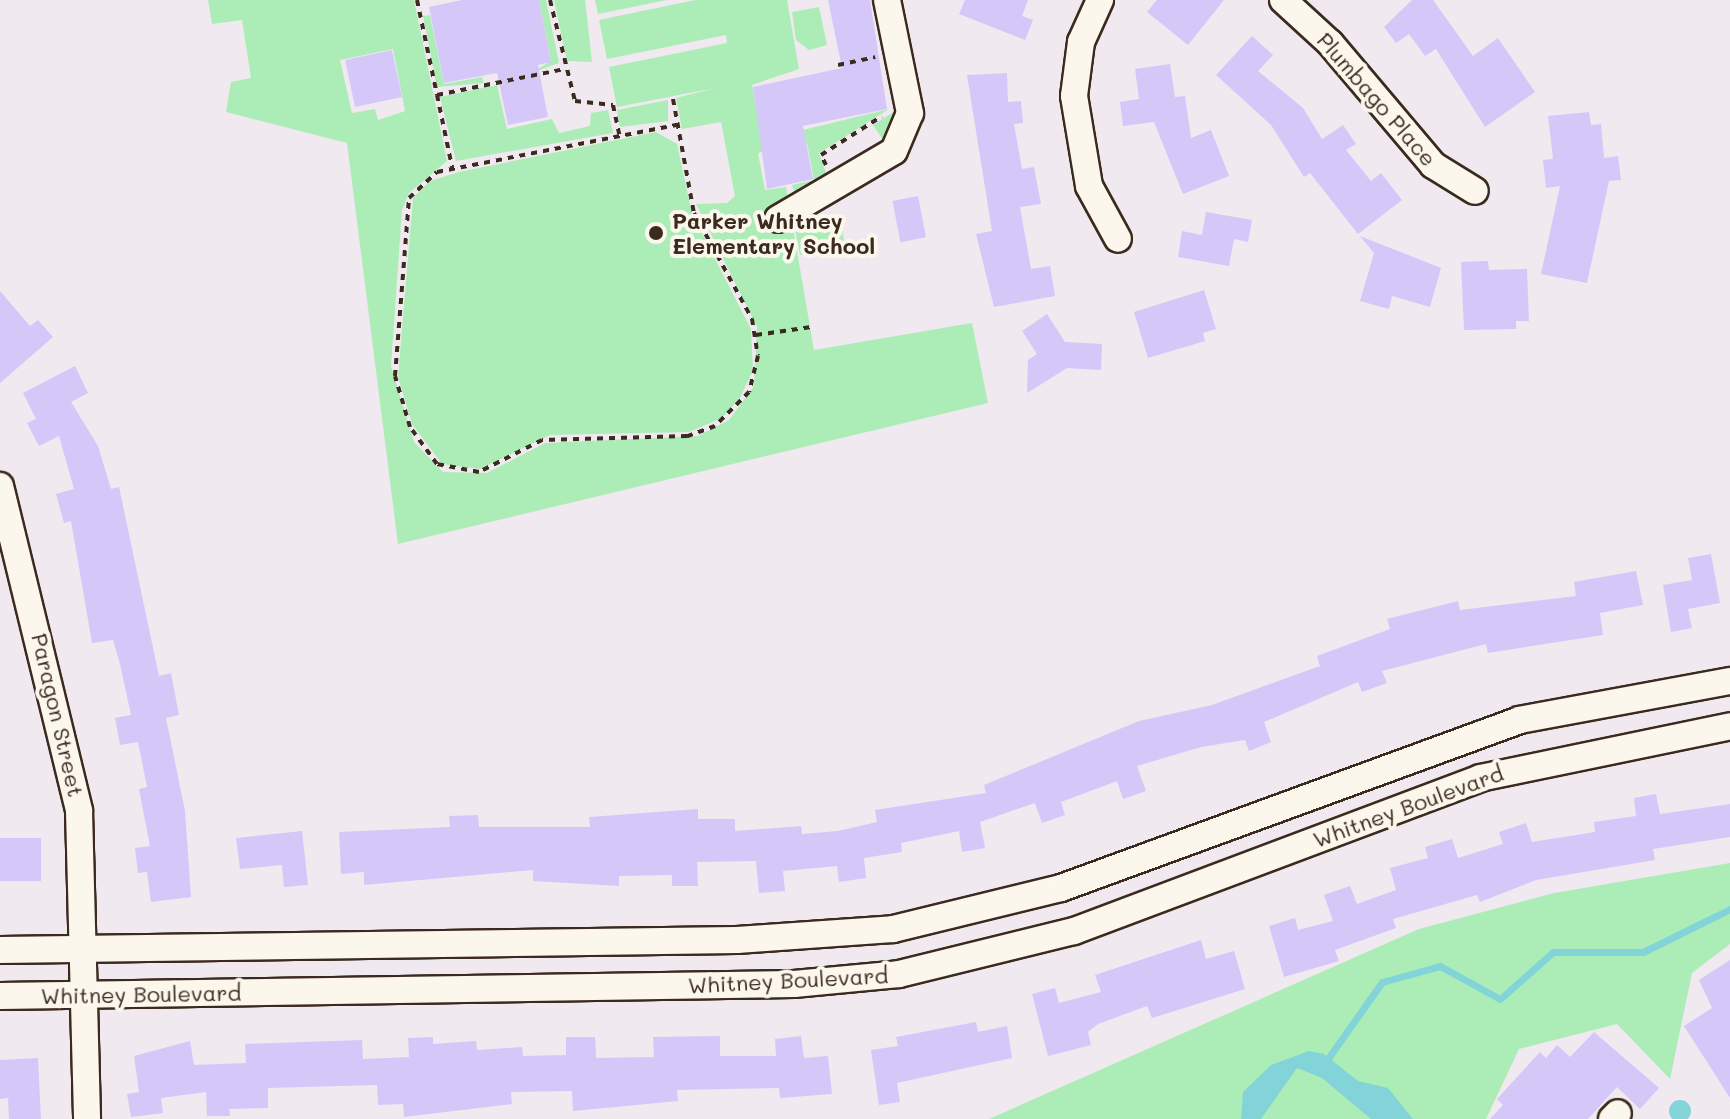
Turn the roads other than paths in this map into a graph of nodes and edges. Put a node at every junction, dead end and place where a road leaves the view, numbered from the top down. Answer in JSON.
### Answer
{"nodes":[{"id":1,"x":887,"y":0,"type":"edge"},
{"id":2,"x":1100,"y":0,"type":"edge"},
{"id":3,"x":1283,"y":0,"type":"edge"},
{"id":4,"x":1475,"y":191,"type":"dead end"},
{"id":5,"x":778,"y":219,"type":"dead end"},
{"id":6,"x":1118,"y":239,"type":"dead end"},
{"id":7,"x":0,"y":486,"type":"edge"},
{"id":8,"x":1730,"y":681,"type":"edge"},
{"id":9,"x":1730,"y":726,"type":"edge"},
{"id":10,"x":85,"y":949,"type":"junction"},
{"id":11,"x":0,"y":950,"type":"edge"},
{"id":12,"x":86,"y":995,"type":"junction"},
{"id":13,"x":0,"y":996,"type":"edge"},
{"id":14,"x":87,"y":1119,"type":"edge"}],
"edges":[{"from":1,"to":5,"type":"street"},
{"from":2,"to":6,"type":"street"},
{"from":3,"to":4,"type":"street","name":"Plumbago Place"},
{"from":7,"to":10,"type":"street","name":"Paragon Street"},
{"from":8,"to":10,"type":"street","name":"Whitney Boulevard"},
{"from":9,"to":12,"type":"street","name":"Whitney Boulevard"},
{"from":10,"to":11,"type":"street","name":"Whitney Boulevard"},
{"from":10,"to":12,"type":"street","name":"Paragon Street"},
{"from":12,"to":13,"type":"street","name":"Whitney Boulevard"},
{"from":12,"to":14,"type":"street","name":"Paragon Street"}]}
